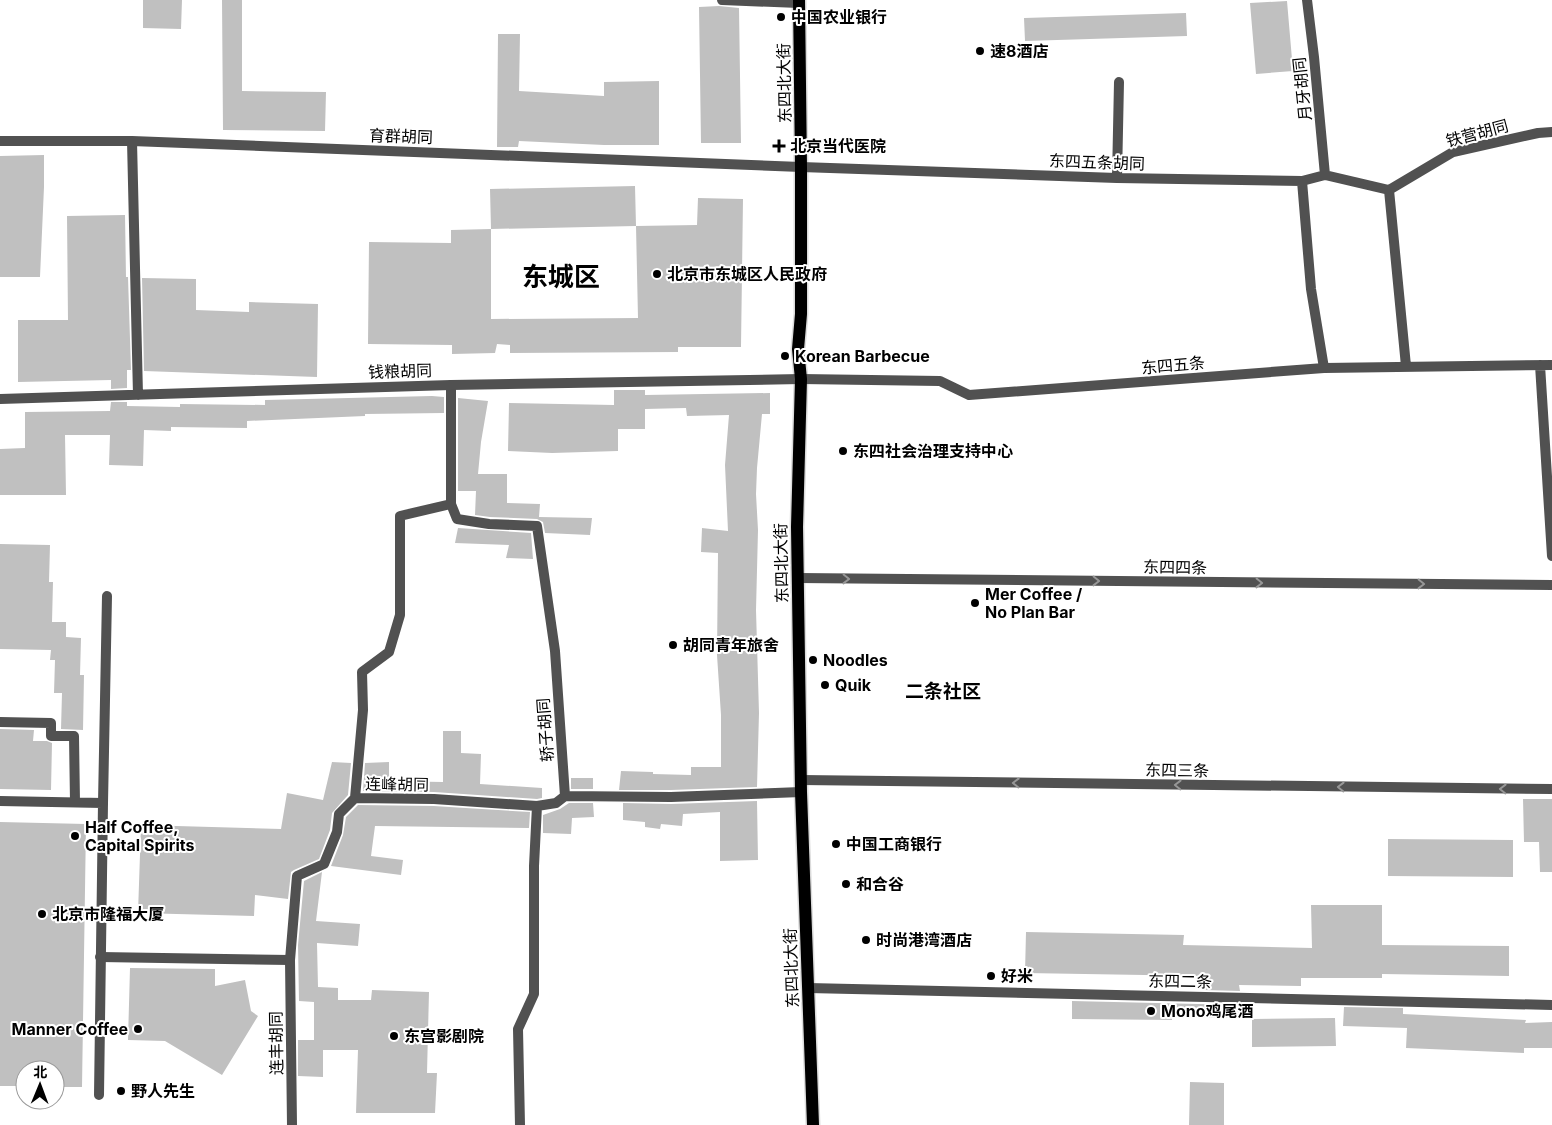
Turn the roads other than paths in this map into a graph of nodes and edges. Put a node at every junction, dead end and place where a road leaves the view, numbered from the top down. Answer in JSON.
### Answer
{"nodes":[{"id":1,"x":722,"y":0,"type":"edge"},
{"id":2,"x":1307,"y":0,"type":"edge"},
{"id":3,"x":799,"y":2,"type":"edge"},
{"id":4,"x":1119,"y":82,"type":"dead end"},
{"id":5,"x":1552,"y":132,"type":"edge"},
{"id":6,"x":0,"y":141,"type":"edge"},
{"id":7,"x":132,"y":141,"type":"junction"},
{"id":8,"x":801,"y":167,"type":"junction"},
{"id":9,"x":1325,"y":175,"type":"junction"},
{"id":10,"x":1117,"y":178,"type":"junction"},
{"id":11,"x":1302,"y":181,"type":"junction"},
{"id":12,"x":1389,"y":190,"type":"junction"},
{"id":13,"x":1540,"y":365,"type":"junction"},
{"id":14,"x":1552,"y":365,"type":"edge"},
{"id":15,"x":1406,"y":366,"type":"junction"},
{"id":16,"x":1324,"y":368,"type":"junction"},
{"id":17,"x":800,"y":378,"type":"junction"},
{"id":18,"x":451,"y":385,"type":"junction"},
{"id":19,"x":138,"y":395,"type":"junction"},
{"id":20,"x":0,"y":399,"type":"edge"},
{"id":21,"x":451,"y":504,"type":"junction"},
{"id":22,"x":1552,"y":556,"type":"edge"},
{"id":23,"x":798,"y":578,"type":"junction"},
{"id":24,"x":1552,"y":586,"type":"edge"},
{"id":25,"x":106,"y":596,"type":"dead end"},
{"id":26,"x":0,"y":722,"type":"edge"},
{"id":27,"x":801,"y":786,"type":"junction"},
{"id":28,"x":1552,"y":789,"type":"edge"},
{"id":29,"x":565,"y":796,"type":"junction"},
{"id":30,"x":355,"y":798,"type":"junction"},
{"id":31,"x":0,"y":801,"type":"edge"},
{"id":32,"x":75,"y":802,"type":"junction"},
{"id":33,"x":103,"y":803,"type":"junction"},
{"id":34,"x":537,"y":806,"type":"junction"},
{"id":35,"x":100,"y":957,"type":"junction"},
{"id":36,"x":290,"y":960,"type":"junction"},
{"id":37,"x":808,"y":988,"type":"junction"},
{"id":38,"x":1552,"y":1005,"type":"edge"},
{"id":39,"x":99,"y":1095,"type":"dead end"},
{"id":40,"x":292,"y":1125,"type":"edge"},
{"id":41,"x":520,"y":1125,"type":"edge"},
{"id":42,"x":813,"y":1125,"type":"edge"}],
"edges":[{"from":1,"to":3,"type":"street"},
{"from":2,"to":9,"type":"street","name":"月牙胡同"},
{"from":3,"to":8,"type":"main road","name":"东四北大街"},
{"from":4,"to":10,"type":"street"},
{"from":5,"to":12,"type":"street","name":"铁营胡同"},
{"from":6,"to":7,"type":"street","name":"育群胡同"},
{"from":7,"to":8,"type":"street","name":"育群胡同"},
{"from":7,"to":19,"type":"street"},
{"from":8,"to":10,"type":"street","name":"东四五条胡同"},
{"from":8,"to":17,"type":"main road","name":"东四北大街"},
{"from":9,"to":11,"type":"street","name":"东四五条胡同"},
{"from":9,"to":12,"type":"street","name":"东四五条胡同"},
{"from":10,"to":11,"type":"street","name":"东四五条胡同"},
{"from":11,"to":16,"type":"street"},
{"from":12,"to":15,"type":"street"},
{"from":13,"to":14,"type":"street","name":"东四五条"},
{"from":13,"to":15,"type":"street","name":"东四五条"},
{"from":13,"to":22,"type":"street"},
{"from":15,"to":16,"type":"street","name":"东四五条"},
{"from":16,"to":17,"type":"street","name":"东四五条"},
{"from":17,"to":18,"type":"street","name":"钱粮胡同"},
{"from":17,"to":23,"type":"main road","name":"东四北大街"},
{"from":18,"to":19,"type":"street","name":"钱粮胡同"},
{"from":18,"to":21,"type":"street"},
{"from":19,"to":20,"type":"street","name":"钱粮胡同"},
{"from":21,"to":29,"type":"street","name":"轿子胡同"},
{"from":21,"to":30,"type":"street"},
{"from":23,"to":24,"type":"street","name":"东四四条","one_way":true},
{"from":23,"to":27,"type":"main road","name":"东四北大街"},
{"from":25,"to":33,"type":"street"},
{"from":26,"to":32,"type":"street"},
{"from":28,"to":27,"type":"street","name":"东四三条","one_way":true},
{"from":27,"to":29,"type":"street","name":"东四三条"},
{"from":27,"to":37,"type":"main road","name":"东四北大街"},
{"from":29,"to":34,"type":"street"},
{"from":30,"to":34,"type":"street","name":"连峰胡同"},
{"from":30,"to":36,"type":"street","name":"连峰胡同"},
{"from":31,"to":32,"type":"street"},
{"from":32,"to":33,"type":"street"},
{"from":33,"to":35,"type":"street"},
{"from":34,"to":41,"type":"street"},
{"from":35,"to":36,"type":"street"},
{"from":35,"to":39,"type":"street"},
{"from":36,"to":40,"type":"street","name":"连丰胡同"},
{"from":37,"to":38,"type":"street","name":"东四二条"},
{"from":37,"to":42,"type":"main road","name":"东四北大街"}]}
